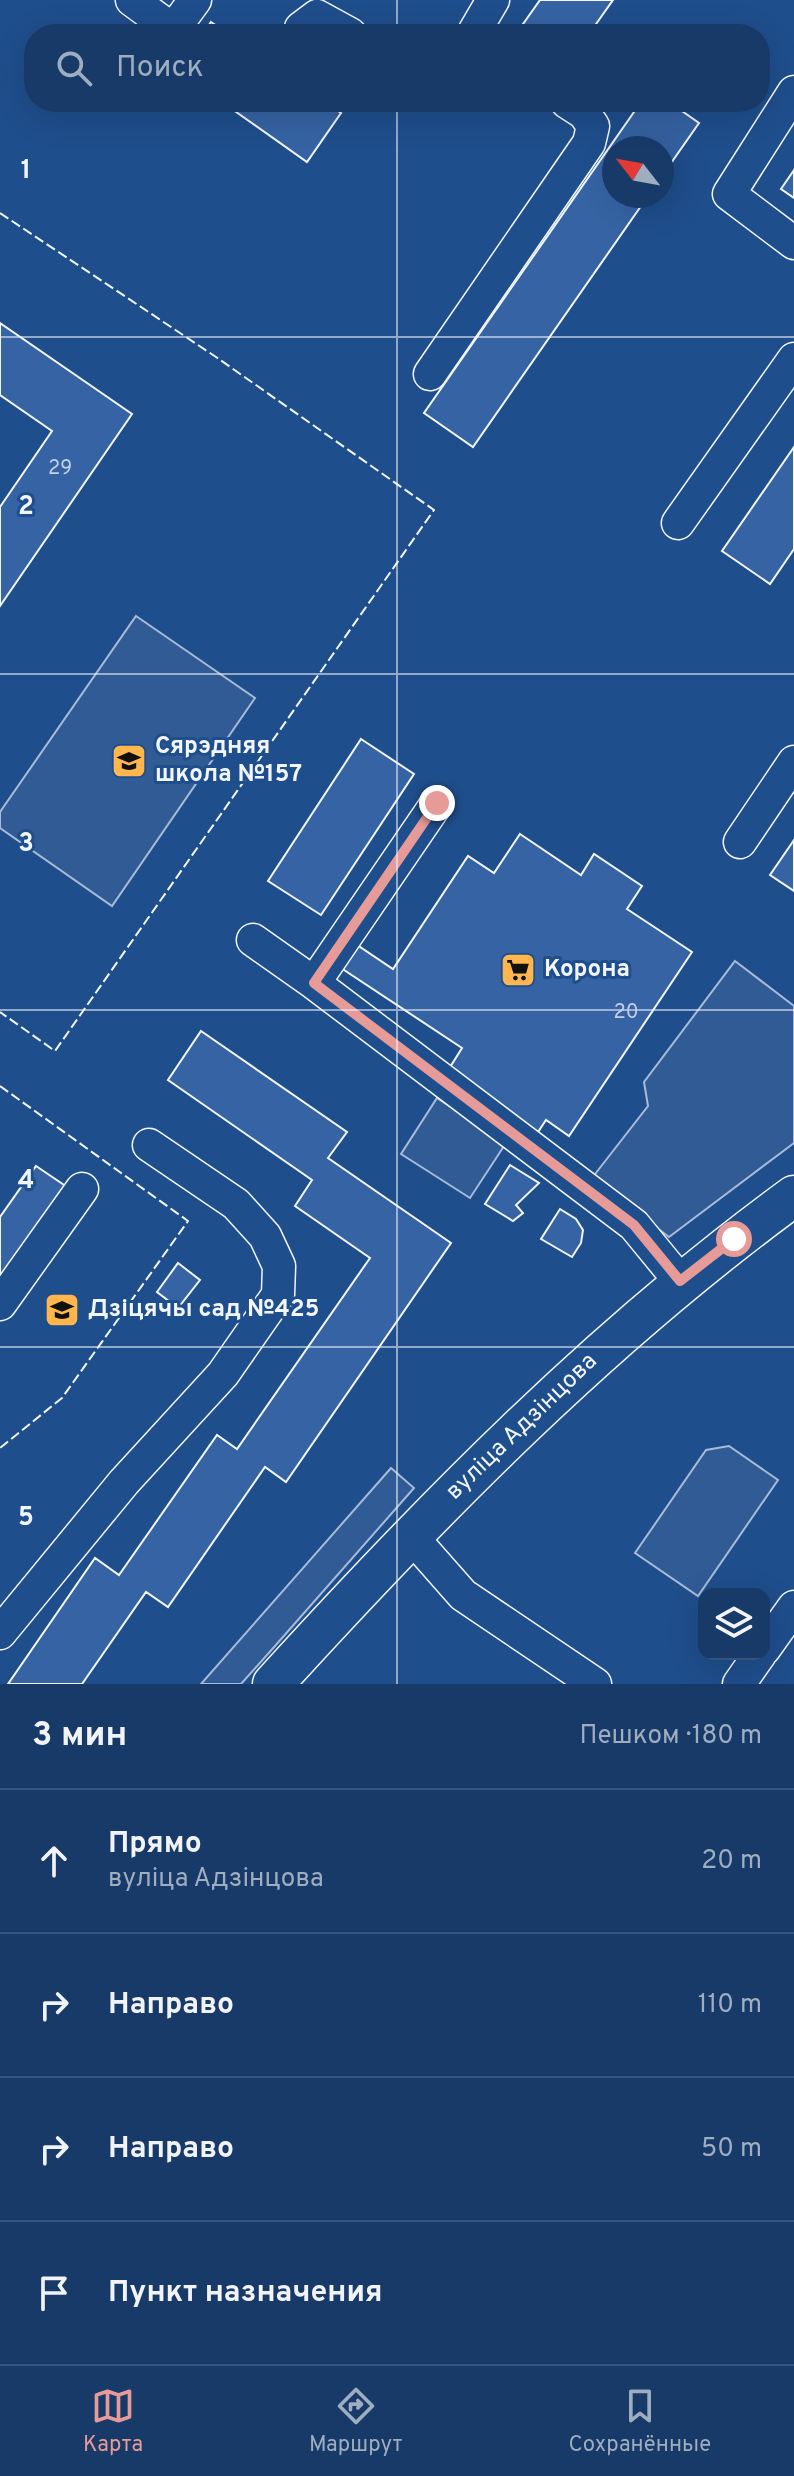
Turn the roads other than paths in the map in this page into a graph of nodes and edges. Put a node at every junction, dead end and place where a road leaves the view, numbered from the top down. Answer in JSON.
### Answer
{"nodes":[{"id":1,"x":132,"y":0,"type":"edge"},
{"id":2,"x":195,"y":0,"type":"edge"},
{"id":3,"x":493,"y":0,"type":"edge"},
{"id":4,"x":165,"y":24,"type":"edge"},
{"id":5,"x":177,"y":24,"type":"edge"},
{"id":6,"x":306,"y":24,"type":"edge"},
{"id":7,"x":332,"y":24,"type":"edge"},
{"id":8,"x":479,"y":24,"type":"edge"},
{"id":9,"x":794,"y":92,"type":"edge"},
{"id":10,"x":582,"y":112,"type":"edge"},
{"id":11,"x":794,"y":243,"type":"edge"},
{"id":12,"x":794,"y":359,"type":"edge"},
{"id":13,"x":430,"y":374,"type":"dead end"},
{"id":14,"x":678,"y":523,"type":"dead end"},
{"id":15,"x":794,"y":762,"type":"edge"},
{"id":16,"x":437,"y":803,"type":"dead end"},
{"id":17,"x":740,"y":842,"type":"dead end"},
{"id":18,"x":253,"y":940,"type":"dead end"},
{"id":19,"x":314,"y":983,"type":"junction"},
{"id":20,"x":149,"y":1145,"type":"dead end"},
{"id":21,"x":82,"y":1189,"type":"dead end"},
{"id":22,"x":794,"y":1196,"type":"edge"},
{"id":23,"x":680,"y":1281,"type":"junction"},
{"id":24,"x":0,"y":1304,"type":"edge"},
{"id":25,"x":411,"y":1536,"type":"junction"},
{"id":26,"x":794,"y":1607,"type":"edge"},
{"id":27,"x":0,"y":1633,"type":"edge"},
{"id":28,"x":770,"y":1641,"type":"edge"},
{"id":29,"x":756,"y":1660,"type":"edge"},
{"id":30,"x":273,"y":1684,"type":"edge"},
{"id":31,"x":595,"y":1684,"type":"edge"},
{"id":32,"x":739,"y":1684,"type":"edge"}],
"edges":[{"from":1,"to":4,"type":"lane"},
{"from":2,"to":5,"type":"lane"},
{"from":3,"to":8,"type":"lane"},
{"from":6,"to":7,"type":"lane"},
{"from":9,"to":11,"type":"lane"},
{"from":10,"to":13,"type":"lane"},
{"from":12,"to":14,"type":"lane"},
{"from":15,"to":17,"type":"lane"},
{"from":16,"to":19,"type":"lane"},
{"from":18,"to":19,"type":"lane"},
{"from":19,"to":23,"type":"lane"},
{"from":20,"to":27,"type":"lane"},
{"from":21,"to":24,"type":"lane"},
{"from":22,"to":23,"type":"main road","name":"вуліца Адзінцова"},
{"from":23,"to":25,"type":"main road","name":"вуліца Адзінцова"},
{"from":25,"to":30,"type":"main road","name":"вуліца Адзінцова"},
{"from":25,"to":31,"type":"lane"},
{"from":26,"to":28,"type":"lane"},
{"from":29,"to":32,"type":"lane"}]}
